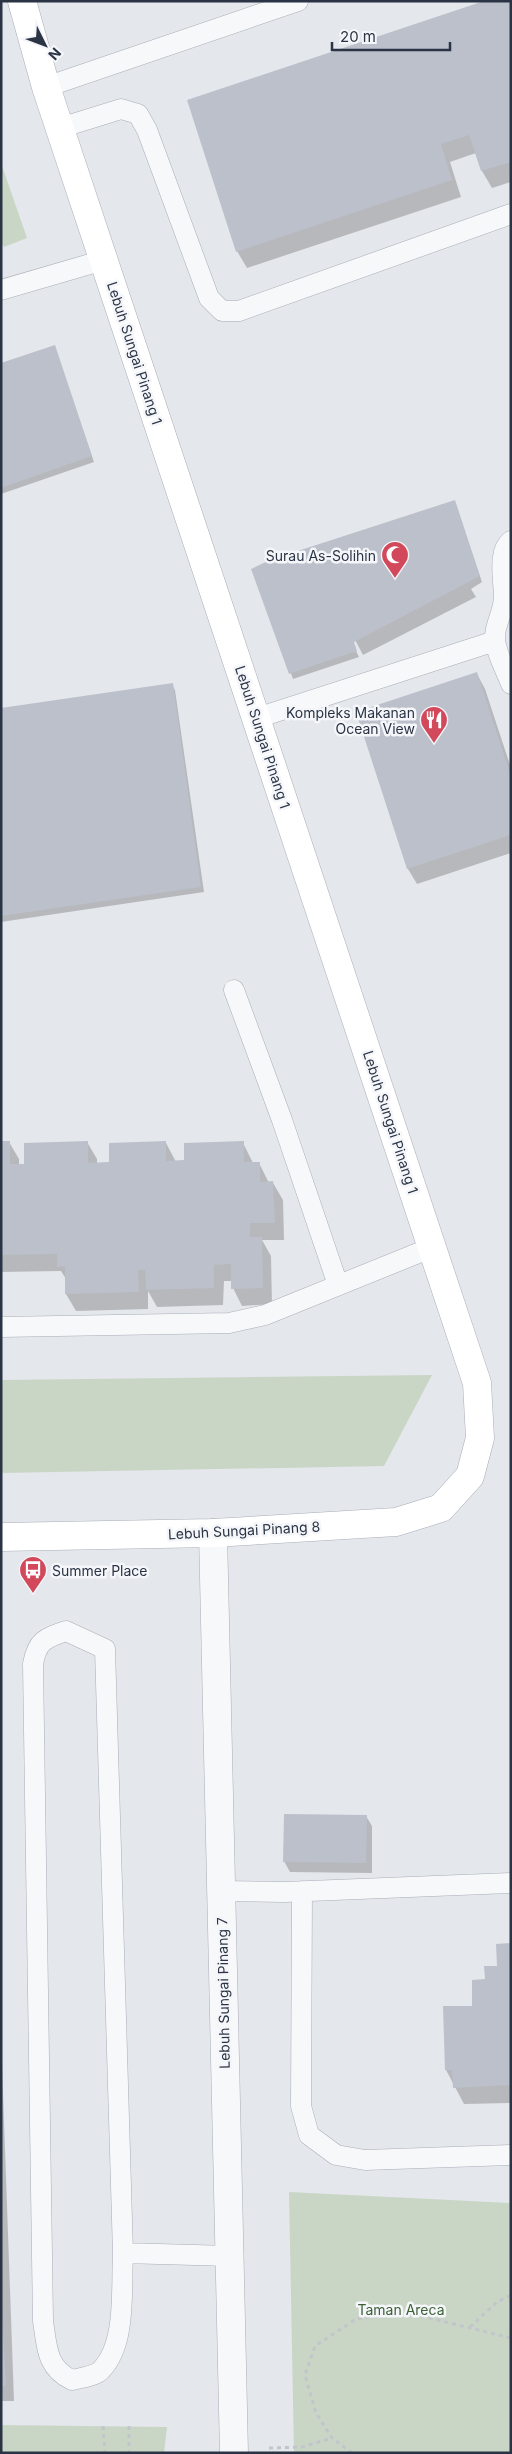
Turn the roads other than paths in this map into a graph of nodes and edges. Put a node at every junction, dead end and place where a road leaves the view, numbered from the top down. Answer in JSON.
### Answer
{"nodes":[{"id":1,"x":22,"y":1,"type":"edge"},
{"id":2,"x":298,"y":1,"type":"edge"},
{"id":3,"x":46,"y":87,"type":"junction"},
{"id":4,"x":60,"y":128,"type":"junction"},
{"id":5,"x":511,"y":214,"type":"edge"},
{"id":6,"x":104,"y":260,"type":"junction"},
{"id":7,"x":1,"y":290,"type":"edge"},
{"id":8,"x":511,"y":541,"type":"edge"},
{"id":9,"x":495,"y":641,"type":"junction"},
{"id":10,"x":511,"y":684,"type":"edge"},
{"id":11,"x":257,"y":718,"type":"junction"},
{"id":12,"x":234,"y":990,"type":"dead end"},
{"id":13,"x":433,"y":1248,"type":"junction"},
{"id":14,"x":338,"y":1285,"type":"junction"},
{"id":15,"x":1,"y":1327,"type":"edge"},
{"id":16,"x":470,"y":1476,"type":"joint"},
{"id":17,"x":213,"y":1533,"type":"junction"},
{"id":18,"x":1,"y":1537,"type":"edge"},
{"id":19,"x":511,"y":1883,"type":"edge"},
{"id":20,"x":221,"y":1891,"type":"junction"},
{"id":21,"x":302,"y":1891,"type":"junction"},
{"id":22,"x":511,"y":2154,"type":"edge"},
{"id":23,"x":123,"y":2253,"type":"junction"},
{"id":24,"x":230,"y":2256,"type":"junction"},
{"id":25,"x":234,"y":2451,"type":"edge"}],
"edges":[{"from":1,"to":3,"type":"street","name":"Lebuh Sungai Pinang 1"},
{"from":2,"to":3,"type":"lane"},
{"from":3,"to":4,"type":"street","name":"Lebuh Sungai Pinang 1"},
{"from":4,"to":5,"type":"lane"},
{"from":4,"to":6,"type":"street","name":"Lebuh Sungai Pinang 1"},
{"from":6,"to":7,"type":"lane"},
{"from":6,"to":11,"type":"street","name":"Lebuh Sungai Pinang 1"},
{"from":8,"to":9,"type":"lane"},
{"from":9,"to":10,"type":"lane"},
{"from":9,"to":11,"type":"lane"},
{"from":11,"to":13,"type":"street","name":"Lebuh Sungai Pinang 1"},
{"from":12,"to":14,"type":"lane"},
{"from":13,"to":14,"type":"lane"},
{"from":13,"to":16,"type":"street","name":"Lebuh Sungai Pinang 1"},
{"from":14,"to":15,"type":"lane"},
{"from":16,"to":17,"type":"street","name":"Lebuh Sungai Pinang 8"},
{"from":17,"to":18,"type":"street","name":"Lebuh Sungai Pinang 8"},
{"from":17,"to":20,"type":"street","name":"Lebuh Sungai Pinang 7"},
{"from":19,"to":21,"type":"lane"},
{"from":20,"to":21,"type":"lane"},
{"from":20,"to":24,"type":"street","name":"Lebuh Sungai Pinang 7"},
{"from":21,"to":22,"type":"lane"},
{"from":23,"to":23,"type":"lane"},
{"from":23,"to":24,"type":"lane"},
{"from":24,"to":25,"type":"street","name":"Lebuh Sungai Pinang 7"}]}
